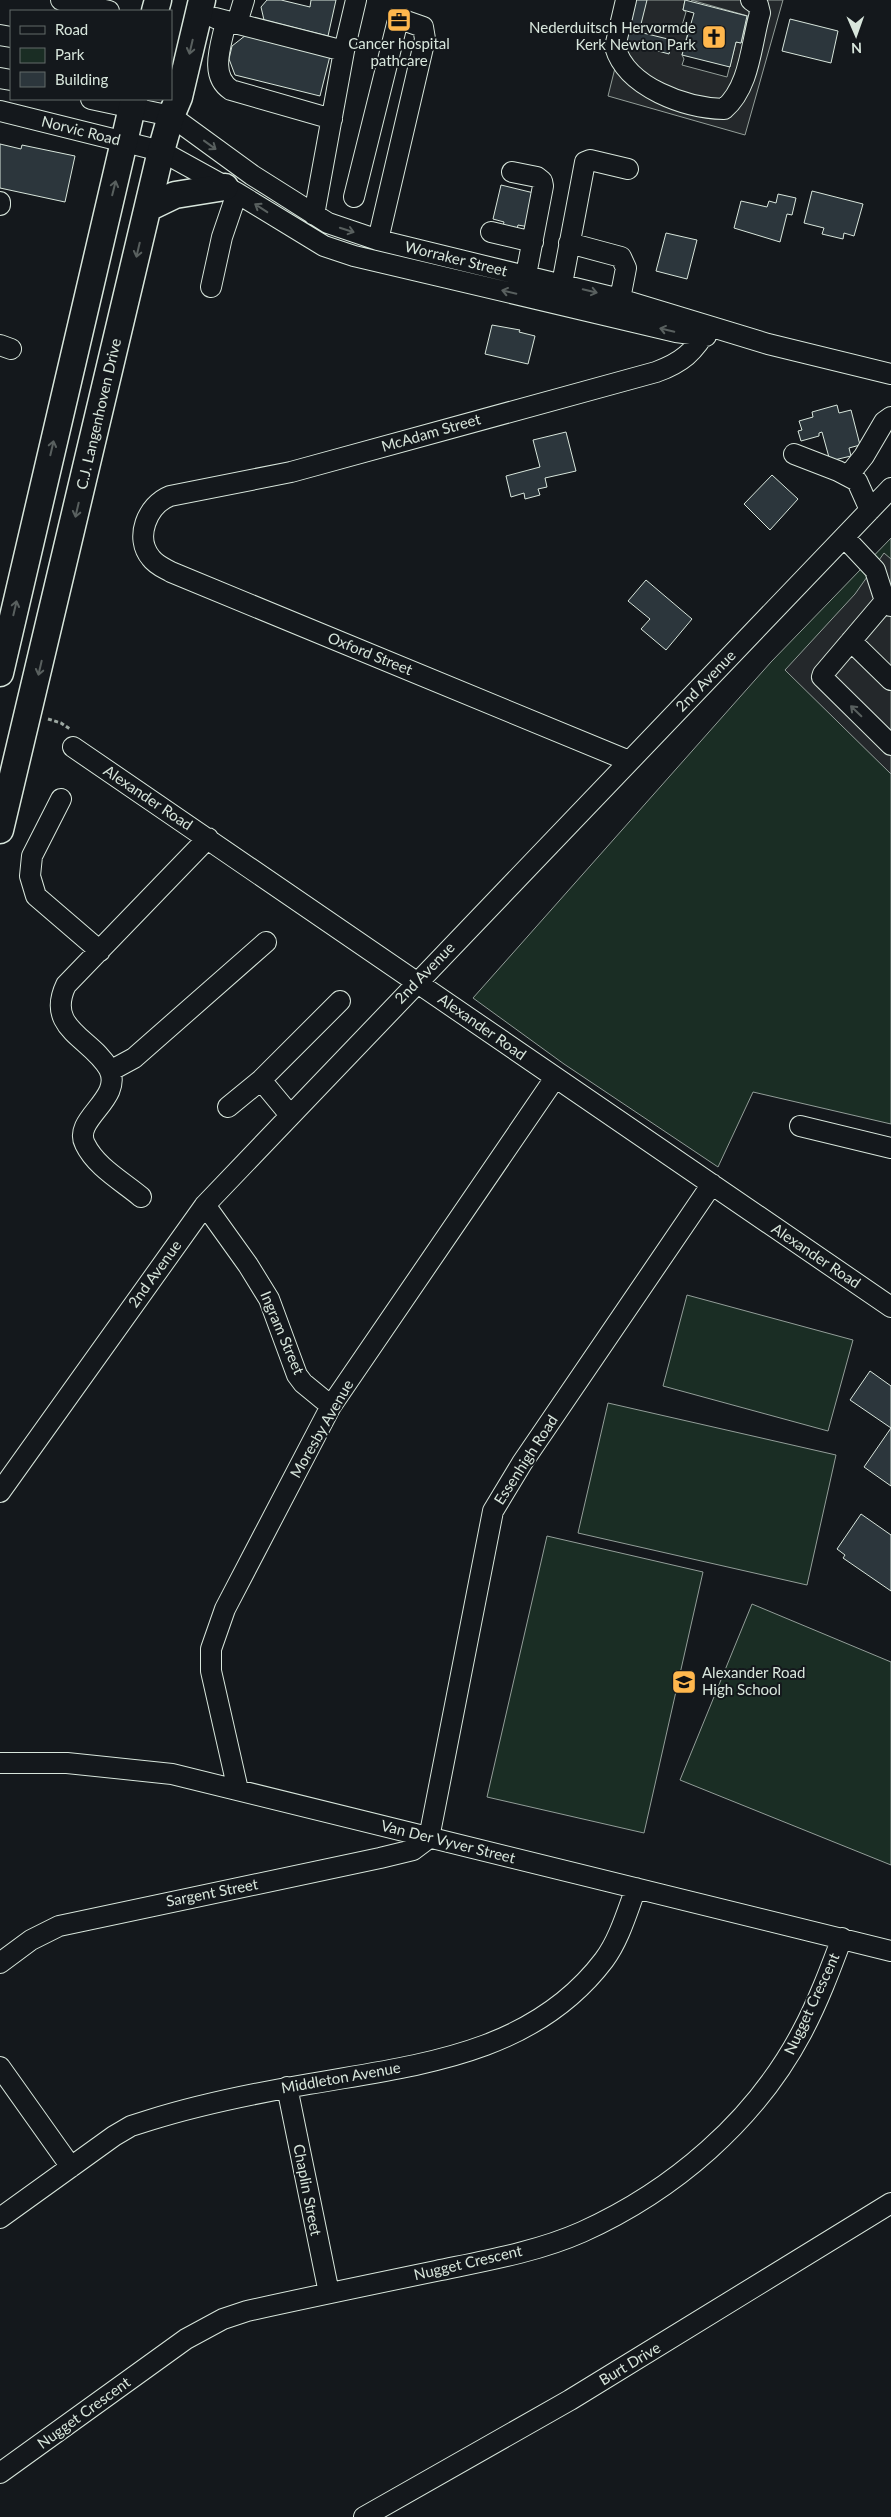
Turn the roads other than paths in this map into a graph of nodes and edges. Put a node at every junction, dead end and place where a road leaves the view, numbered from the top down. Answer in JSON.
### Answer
{"nodes":[{"id":1,"x":60,"y":0,"type":"edge"},
{"id":2,"x":244,"y":0,"type":"edge"},
{"id":3,"x":356,"y":0,"type":"edge"},
{"id":4,"x":626,"y":0,"type":"edge"},
{"id":5,"x":751,"y":0,"type":"edge"},
{"id":6,"x":200,"y":7,"type":"edge"},
{"id":7,"x":105,"y":10,"type":"edge"},
{"id":8,"x":232,"y":22,"type":"junction"},
{"id":9,"x":344,"y":51,"type":"junction"},
{"id":10,"x":102,"y":100,"type":"edge"},
{"id":11,"x":134,"y":103,"type":"edge"},
{"id":12,"x":0,"y":110,"type":"edge"},
{"id":13,"x":170,"y":116,"type":"junction"},
{"id":14,"x":332,"y":119,"type":"junction"},
{"id":15,"x":126,"y":142,"type":"junction"},
{"id":16,"x":161,"y":151,"type":"junction"},
{"id":17,"x":628,"y":170,"type":"dead end"},
{"id":18,"x":512,"y":172,"type":"dead end"},
{"id":19,"x":231,"y":190,"type":"junction"},
{"id":20,"x":354,"y":197,"type":"dead end"},
{"id":21,"x":148,"y":208,"type":"junction"},
{"id":22,"x":314,"y":215,"type":"junction"},
{"id":23,"x":491,"y":232,"type":"dead end"},
{"id":24,"x":378,"y":240,"type":"junction"},
{"id":25,"x":533,"y":242,"type":"junction"},
{"id":26,"x":569,"y":243,"type":"junction"},
{"id":27,"x":526,"y":275,"type":"junction"},
{"id":28,"x":562,"y":284,"type":"junction"},
{"id":29,"x":210,"y":287,"type":"dead end"},
{"id":30,"x":620,"y":299,"type":"junction"},
{"id":31,"x":705,"y":331,"type":"junction"},
{"id":32,"x":891,"y":374,"type":"edge"},
{"id":33,"x":891,"y":417,"type":"edge"},
{"id":34,"x":794,"y":454,"type":"dead end"},
{"id":35,"x":848,"y":476,"type":"junction"},
{"id":36,"x":891,"y":488,"type":"edge"},
{"id":37,"x":870,"y":510,"type":"junction"},
{"id":38,"x":146,"y":520,"type":"joint"},
{"id":39,"x":844,"y":537,"type":"junction"},
{"id":40,"x":888,"y":604,"type":"edge"},
{"id":41,"x":851,"y":641,"type":"junction"},
{"id":42,"x":0,"y":673,"type":"edge"},
{"id":43,"x":891,"y":680,"type":"edge"},
{"id":44,"x":891,"y":745,"type":"edge"},
{"id":45,"x":72,"y":747,"type":"dead end"},
{"id":46,"x":629,"y":761,"type":"junction"},
{"id":47,"x":61,"y":800,"type":"dead end"},
{"id":48,"x":0,"y":830,"type":"edge"},
{"id":49,"x":208,"y":838,"type":"junction"},
{"id":50,"x":266,"y":942,"type":"dead end"},
{"id":51,"x":100,"y":951,"type":"junction"},
{"id":52,"x":416,"y":982,"type":"junction"},
{"id":53,"x":340,"y":1001,"type":"dead end"},
{"id":54,"x":110,"y":1071,"type":"junction"},
{"id":55,"x":555,"y":1078,"type":"junction"},
{"id":56,"x":260,"y":1080,"type":"junction"},
{"id":57,"x":228,"y":1107,"type":"dead end"},
{"id":58,"x":290,"y":1115,"type":"junction"},
{"id":59,"x":800,"y":1126,"type":"dead end"},
{"id":60,"x":891,"y":1148,"type":"edge"},
{"id":61,"x":712,"y":1184,"type":"junction"},
{"id":62,"x":140,"y":1197,"type":"dead end"},
{"id":63,"x":204,"y":1205,"type":"junction"},
{"id":64,"x":891,"y":1307,"type":"edge"},
{"id":65,"x":331,"y":1406,"type":"junction"},
{"id":66,"x":0,"y":1492,"type":"edge"},
{"id":67,"x":0,"y":1763,"type":"edge"},
{"id":68,"x":238,"y":1790,"type":"junction"},
{"id":69,"x":429,"y":1838,"type":"junction"},
{"id":70,"x":636,"y":1888,"type":"junction"},
{"id":71,"x":842,"y":1938,"type":"junction"},
{"id":72,"x":891,"y":1951,"type":"edge"},
{"id":73,"x":0,"y":1963,"type":"edge"},
{"id":74,"x":0,"y":2067,"type":"edge"},
{"id":75,"x":287,"y":2088,"type":"junction"},
{"id":76,"x":71,"y":2167,"type":"junction"},
{"id":77,"x":891,"y":2203,"type":"edge"},
{"id":78,"x":0,"y":2218,"type":"edge"},
{"id":79,"x":328,"y":2293,"type":"junction"},
{"id":80,"x":0,"y":2473,"type":"edge"},
{"id":81,"x":364,"y":2517,"type":"edge"}],
"edges":[{"from":1,"to":7,"type":"street"},
{"from":2,"to":8,"type":"street"},
{"from":3,"to":9,"type":"street"},
{"from":4,"to":5,"type":"street"},
{"from":6,"to":8,"type":"street"},
{"from":6,"to":13,"type":"main road","name":"C.J. Langenhoven Drive","one_way":true},
{"from":8,"to":9,"type":"street"},
{"from":8,"to":14,"type":"street"},
{"from":9,"to":14,"type":"street"},
{"from":10,"to":11,"type":"street"},
{"from":11,"to":13,"type":"street"},
{"from":11,"to":15,"type":"main road"},
{"from":12,"to":15,"type":"street","name":"Norvic Road"},
{"from":13,"to":16,"type":"main road","name":"C.J. Langenhoven Drive"},
{"from":13,"to":22,"type":"street","name":"Worraker Street","one_way":true},
{"from":14,"to":22,"type":"street"},
{"from":15,"to":16,"type":"street","name":"Norvic Road"},
{"from":42,"to":15,"type":"main road","one_way":true},
{"from":16,"to":19,"type":"street","name":"Worraker Street"},
{"from":16,"to":21,"type":"main road","name":"C.J. Langenhoven Drive"},
{"from":17,"to":26,"type":"street"},
{"from":18,"to":25,"type":"street"},
{"from":19,"to":21,"type":"main road"},
{"from":19,"to":29,"type":"street"},
{"from":31,"to":19,"type":"street","name":"Worraker Street","one_way":true},
{"from":20,"to":24,"type":"street"},
{"from":21,"to":48,"type":"main road","name":"C.J. Langenhoven Drive","one_way":true},
{"from":22,"to":24,"type":"street","name":"Worraker Street","one_way":true},
{"from":23,"to":25,"type":"street"},
{"from":24,"to":27,"type":"street","name":"Worraker Street"},
{"from":25,"to":27,"type":"street"},
{"from":26,"to":28,"type":"street"},
{"from":26,"to":30,"type":"street"},
{"from":27,"to":28,"type":"street","name":"Worraker Street"},
{"from":28,"to":30,"type":"street","name":"Worraker Street","one_way":true},
{"from":30,"to":31,"type":"street","name":"Worraker Street"},
{"from":31,"to":32,"type":"street","name":"Worraker Street"},
{"from":31,"to":38,"type":"street","name":"McAdam Street"},
{"from":33,"to":35,"type":"street"},
{"from":34,"to":35,"type":"street"},
{"from":35,"to":37,"type":"street"},
{"from":36,"to":37,"type":"street","name":"2nd Avenue"},
{"from":37,"to":39,"type":"street","name":"2nd Avenue"},
{"from":38,"to":46,"type":"street","name":"Oxford Street"},
{"from":39,"to":40,"type":"street"},
{"from":39,"to":46,"type":"street","name":"2nd Avenue"},
{"from":40,"to":41,"type":"street"},
{"from":41,"to":43,"type":"street"},
{"from":44,"to":41,"type":"street","one_way":true},
{"from":45,"to":49,"type":"street","name":"Alexander Road"},
{"from":46,"to":52,"type":"street","name":"2nd Avenue"},
{"from":47,"to":51,"type":"street"},
{"from":49,"to":51,"type":"street"},
{"from":49,"to":52,"type":"street","name":"Alexander Road"},
{"from":50,"to":54,"type":"street"},
{"from":51,"to":54,"type":"street"},
{"from":52,"to":55,"type":"street","name":"Alexander Road"},
{"from":52,"to":58,"type":"street","name":"2nd Avenue"},
{"from":53,"to":56,"type":"street"},
{"from":54,"to":62,"type":"street"},
{"from":55,"to":61,"type":"street","name":"Alexander Road"},
{"from":55,"to":65,"type":"street","name":"Moresby Avenue"},
{"from":56,"to":57,"type":"street"},
{"from":56,"to":58,"type":"street"},
{"from":58,"to":63,"type":"street","name":"2nd Avenue"},
{"from":59,"to":60,"type":"street"},
{"from":61,"to":64,"type":"street","name":"Alexander Road"},
{"from":61,"to":69,"type":"street","name":"Essenhigh Road"},
{"from":63,"to":65,"type":"street","name":"Ingram Street"},
{"from":63,"to":66,"type":"street","name":"2nd Avenue"},
{"from":65,"to":68,"type":"street","name":"Moresby Avenue"},
{"from":67,"to":68,"type":"street","name":"Van Der Vyver Street"},
{"from":68,"to":69,"type":"street","name":"Van Der Vyver Street"},
{"from":69,"to":70,"type":"street","name":"Van Der Vyver Street"},
{"from":69,"to":73,"type":"street","name":"Sargent Street"},
{"from":70,"to":71,"type":"street","name":"Van Der Vyver Street"},
{"from":70,"to":75,"type":"street","name":"Middleton Avenue"},
{"from":71,"to":72,"type":"street","name":"Van Der Vyver Street"},
{"from":71,"to":79,"type":"street","name":"Nugget Crescent"},
{"from":74,"to":76,"type":"street"},
{"from":75,"to":76,"type":"street","name":"Middleton Avenue"},
{"from":75,"to":79,"type":"street","name":"Chaplin Street"},
{"from":76,"to":78,"type":"street","name":"Middleton Avenue"},
{"from":77,"to":81,"type":"street","name":"Burt Drive"},
{"from":79,"to":80,"type":"street","name":"Nugget Crescent"}]}
